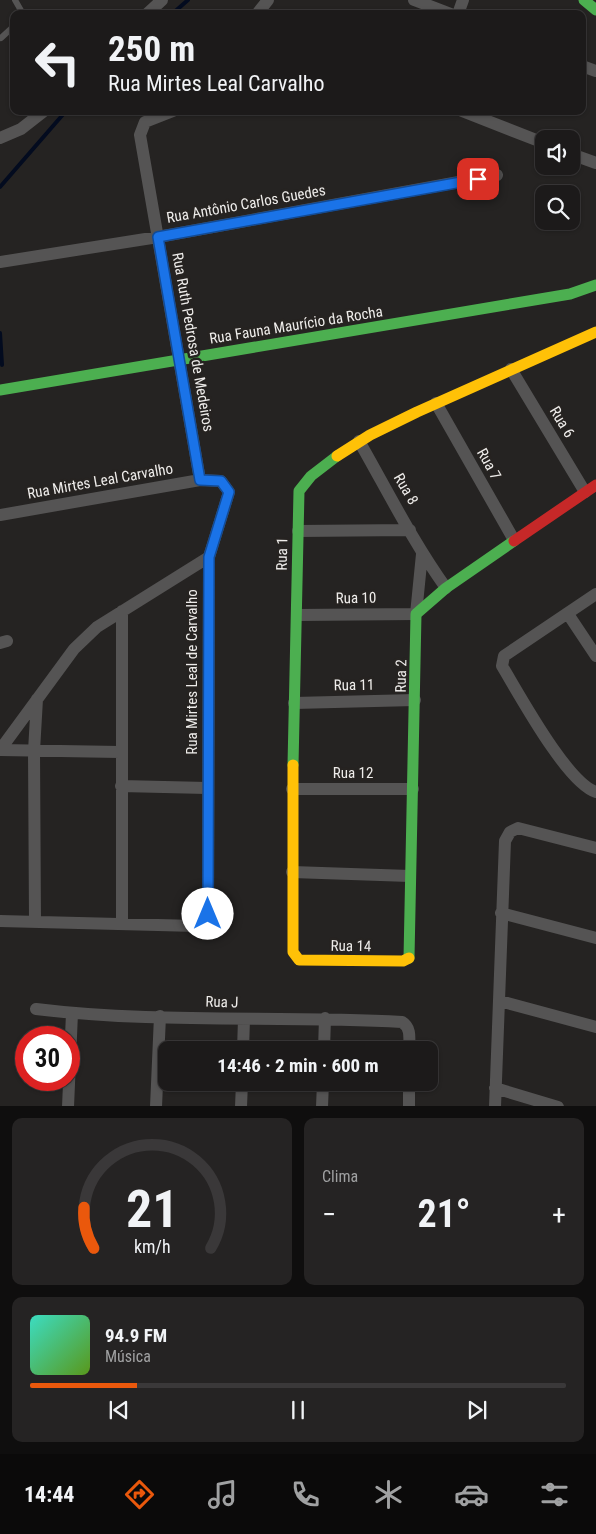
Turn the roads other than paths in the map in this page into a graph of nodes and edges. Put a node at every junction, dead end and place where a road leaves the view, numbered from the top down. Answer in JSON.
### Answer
{"nodes":[{"id":1,"x":162,"y":0,"type":"edge"},
{"id":2,"x":268,"y":0,"type":"edge"},
{"id":3,"x":414,"y":0,"type":"edge"},
{"id":4,"x":584,"y":0,"type":"edge"},
{"id":5,"x":151,"y":10,"type":"edge"},
{"id":6,"x":260,"y":10,"type":"edge"},
{"id":7,"x":440,"y":10,"type":"edge"},
{"id":8,"x":596,"y":10,"type":"edge"},
{"id":9,"x":10,"y":30,"type":"edge"},
{"id":10,"x":1,"y":38,"type":"dead end"},
{"id":11,"x":39,"y":115,"type":"edge"},
{"id":12,"x":163,"y":115,"type":"edge"},
{"id":13,"x":472,"y":115,"type":"edge"},
{"id":14,"x":0,"y":138,"type":"edge"},
{"id":15,"x":535,"y":139,"type":"edge"},
{"id":16,"x":580,"y":158,"type":"edge"},
{"id":17,"x":596,"y":164,"type":"edge"},
{"id":18,"x":496,"y":175,"type":"dead end"},
{"id":19,"x":158,"y":237,"type":"junction"},
{"id":20,"x":4,"y":261,"type":"edge"},
{"id":21,"x":596,"y":285,"type":"edge"},
{"id":22,"x":594,"y":337,"type":"edge"},
{"id":23,"x":178,"y":360,"type":"junction"},
{"id":24,"x":511,"y":369,"type":"junction"},
{"id":25,"x":0,"y":390,"type":"edge"},
{"id":26,"x":436,"y":403,"type":"junction"},
{"id":27,"x":359,"y":441,"type":"junction"},
{"id":28,"x":200,"y":480,"type":"junction"},
{"id":29,"x":591,"y":488,"type":"edge"},
{"id":30,"x":229,"y":492,"type":"joint"},
{"id":31,"x":0,"y":515,"type":"edge"},
{"id":32,"x":410,"y":530,"type":"junction"},
{"id":33,"x":298,"y":531,"type":"junction"},
{"id":34,"x":514,"y":540,"type":"junction"},
{"id":35,"x":422,"y":554,"type":"junction"},
{"id":36,"x":209,"y":557,"type":"junction"},
{"id":37,"x":446,"y":588,"type":"junction"},
{"id":38,"x":596,"y":594,"type":"edge"},
{"id":39,"x":122,"y":611,"type":"junction"},
{"id":40,"x":416,"y":614,"type":"junction"},
{"id":41,"x":568,"y":614,"type":"junction"},
{"id":42,"x":296,"y":616,"type":"junction"},
{"id":43,"x":596,"y":656,"type":"edge"},
{"id":44,"x":37,"y":698,"type":"junction"},
{"id":45,"x":415,"y":700,"type":"junction"},
{"id":46,"x":294,"y":703,"type":"junction"},
{"id":47,"x":0,"y":750,"type":"edge"},
{"id":48,"x":34,"y":751,"type":"junction"},
{"id":49,"x":120,"y":752,"type":"junction"},
{"id":50,"x":121,"y":786,"type":"junction"},
{"id":51,"x":207,"y":788,"type":"junction"},
{"id":52,"x":292,"y":789,"type":"junction"},
{"id":53,"x":413,"y":789,"type":"junction"},
{"id":54,"x":596,"y":792,"type":"edge"},
{"id":55,"x":596,"y":848,"type":"edge"},
{"id":56,"x":292,"y":872,"type":"junction"},
{"id":57,"x":410,"y":876,"type":"junction"},
{"id":58,"x":501,"y":913,"type":"junction"},
{"id":59,"x":0,"y":921,"type":"edge"},
{"id":60,"x":35,"y":922,"type":"junction"},
{"id":61,"x":122,"y":924,"type":"junction"},
{"id":62,"x":596,"y":938,"type":"edge"},
{"id":63,"x":295,"y":957,"type":"joint"},
{"id":64,"x":408,"y":960,"type":"joint"},
{"id":65,"x":500,"y":1001,"type":"junction"},
{"id":66,"x":36,"y":1009,"type":"dead end"},
{"id":67,"x":72,"y":1014,"type":"junction"},
{"id":68,"x":160,"y":1016,"type":"junction"},
{"id":69,"x":325,"y":1018,"type":"junction"},
{"id":70,"x":244,"y":1019,"type":"junction"},
{"id":71,"x":596,"y":1026,"type":"edge"},
{"id":72,"x":243,"y":1041,"type":"edge"},
{"id":73,"x":324,"y":1041,"type":"edge"},
{"id":74,"x":408,"y":1041,"type":"edge"},
{"id":75,"x":495,"y":1088,"type":"junction"},
{"id":76,"x":242,"y":1091,"type":"edge"},
{"id":77,"x":323,"y":1091,"type":"edge"},
{"id":78,"x":409,"y":1091,"type":"edge"},
{"id":79,"x":68,"y":1106,"type":"edge"},
{"id":80,"x":156,"y":1106,"type":"edge"},
{"id":81,"x":241,"y":1106,"type":"edge"},
{"id":82,"x":322,"y":1106,"type":"edge"},
{"id":83,"x":409,"y":1106,"type":"edge"},
{"id":84,"x":494,"y":1106,"type":"edge"},
{"id":85,"x":558,"y":1106,"type":"edge"}],
"edges":[{"from":1,"to":5,"type":"street"},
{"from":2,"to":6,"type":"street"},
{"from":3,"to":7,"type":"street"},
{"from":4,"to":8,"type":"street"},
{"from":9,"to":10,"type":"lane"},
{"from":11,"to":14,"type":"street"},
{"from":12,"to":19,"type":"street","name":"Rua Ruth Pedrosa de Medeiros"},
{"from":13,"to":15,"type":"street"},
{"from":16,"to":17,"type":"street"},
{"from":18,"to":19,"type":"street","name":"Rua Antônio Carlos Guedes"},
{"from":19,"to":20,"type":"street","name":"Rua Antônio Carlos Guedes"},
{"from":19,"to":23,"type":"street","name":"Rua Ruth Pedrosa de Medeiros"},
{"from":21,"to":23,"type":"street","name":"Rua Fauna Maurício da Rocha"},
{"from":22,"to":24,"type":"street","name":"Rua 1"},
{"from":23,"to":25,"type":"street","name":"Rua Fauna Maurício da Rocha"},
{"from":23,"to":28,"type":"street","name":"Rua Ruth Pedrosa de Medeiros"},
{"from":24,"to":26,"type":"street","name":"Rua 1"},
{"from":24,"to":29,"type":"street","name":"Rua 6"},
{"from":26,"to":27,"type":"street","name":"Rua 1"},
{"from":26,"to":34,"type":"street","name":"Rua 7"},
{"from":27,"to":32,"type":"street","name":"Rua 8"},
{"from":27,"to":33,"type":"street","name":"Rua 1"},
{"from":28,"to":30,"type":"street","name":"Rua Mirtes Leal Carvalho"},
{"from":28,"to":31,"type":"street","name":"Rua Mirtes Leal Carvalho"},
{"from":29,"to":34,"type":"street"},
{"from":30,"to":36,"type":"street","name":"Rua Mirtes Leal de Carvalho"},
{"from":32,"to":33,"type":"street"},
{"from":32,"to":35,"type":"street","name":"Rua 8"},
{"from":33,"to":42,"type":"street","name":"Rua 1"},
{"from":34,"to":37,"type":"street"},
{"from":35,"to":37,"type":"street","name":"Rua 8"},
{"from":35,"to":40,"type":"street"},
{"from":36,"to":39,"type":"street","name":"Rua Mirtes Leal de Carvalho"},
{"from":36,"to":51,"type":"street","name":"Rua Mirtes Leal de Carvalho"},
{"from":37,"to":40,"type":"street"},
{"from":38,"to":41,"type":"street"},
{"from":39,"to":44,"type":"street","name":"Rua Mirtes Leal de Carvalho"},
{"from":39,"to":49,"type":"street"},
{"from":40,"to":42,"type":"street","name":"Rua 10"},
{"from":40,"to":45,"type":"street","name":"Rua 2"},
{"from":41,"to":43,"type":"street"},
{"from":41,"to":54,"type":"street"},
{"from":42,"to":46,"type":"street","name":"Rua 1"},
{"from":44,"to":47,"type":"street","name":"Rua Mirtes Leal de Carvalho"},
{"from":44,"to":48,"type":"street"},
{"from":45,"to":46,"type":"street","name":"Rua 11"},
{"from":45,"to":53,"type":"street","name":"Rua 2"},
{"from":46,"to":52,"type":"street","name":"Rua 1"},
{"from":47,"to":48,"type":"street"},
{"from":48,"to":49,"type":"street"},
{"from":48,"to":60,"type":"street"},
{"from":49,"to":50,"type":"street"},
{"from":50,"to":51,"type":"street"},
{"from":50,"to":61,"type":"street"},
{"from":51,"to":61,"type":"street","name":"Rua Mirtes Leal de Carvalho"},
{"from":52,"to":53,"type":"street","name":"Rua 12"},
{"from":52,"to":56,"type":"street","name":"Rua 1"},
{"from":53,"to":57,"type":"street","name":"Rua 2"},
{"from":55,"to":58,"type":"street"},
{"from":56,"to":57,"type":"street"},
{"from":56,"to":63,"type":"street","name":"Rua 1"},
{"from":57,"to":64,"type":"street","name":"Rua 2"},
{"from":58,"to":62,"type":"street"},
{"from":58,"to":65,"type":"street"},
{"from":59,"to":60,"type":"street","name":"Rua Mirtes Leal de Carvalho"},
{"from":60,"to":61,"type":"street","name":"Rua Mirtes Leal de Carvalho"},
{"from":63,"to":64,"type":"street","name":"Rua 14"},
{"from":65,"to":71,"type":"street"},
{"from":65,"to":75,"type":"street"},
{"from":66,"to":67,"type":"street","name":"Rua J"},
{"from":67,"to":68,"type":"street","name":"Rua J"},
{"from":67,"to":79,"type":"street"},
{"from":68,"to":70,"type":"street","name":"Rua J"},
{"from":68,"to":80,"type":"street"},
{"from":69,"to":70,"type":"street","name":"Rua J"},
{"from":69,"to":73,"type":"street"},
{"from":69,"to":74,"type":"street","name":"Rua J"},
{"from":70,"to":72,"type":"street"},
{"from":75,"to":84,"type":"street"},
{"from":75,"to":85,"type":"street"},
{"from":76,"to":81,"type":"street"},
{"from":77,"to":82,"type":"street"},
{"from":78,"to":83,"type":"street"}]}
